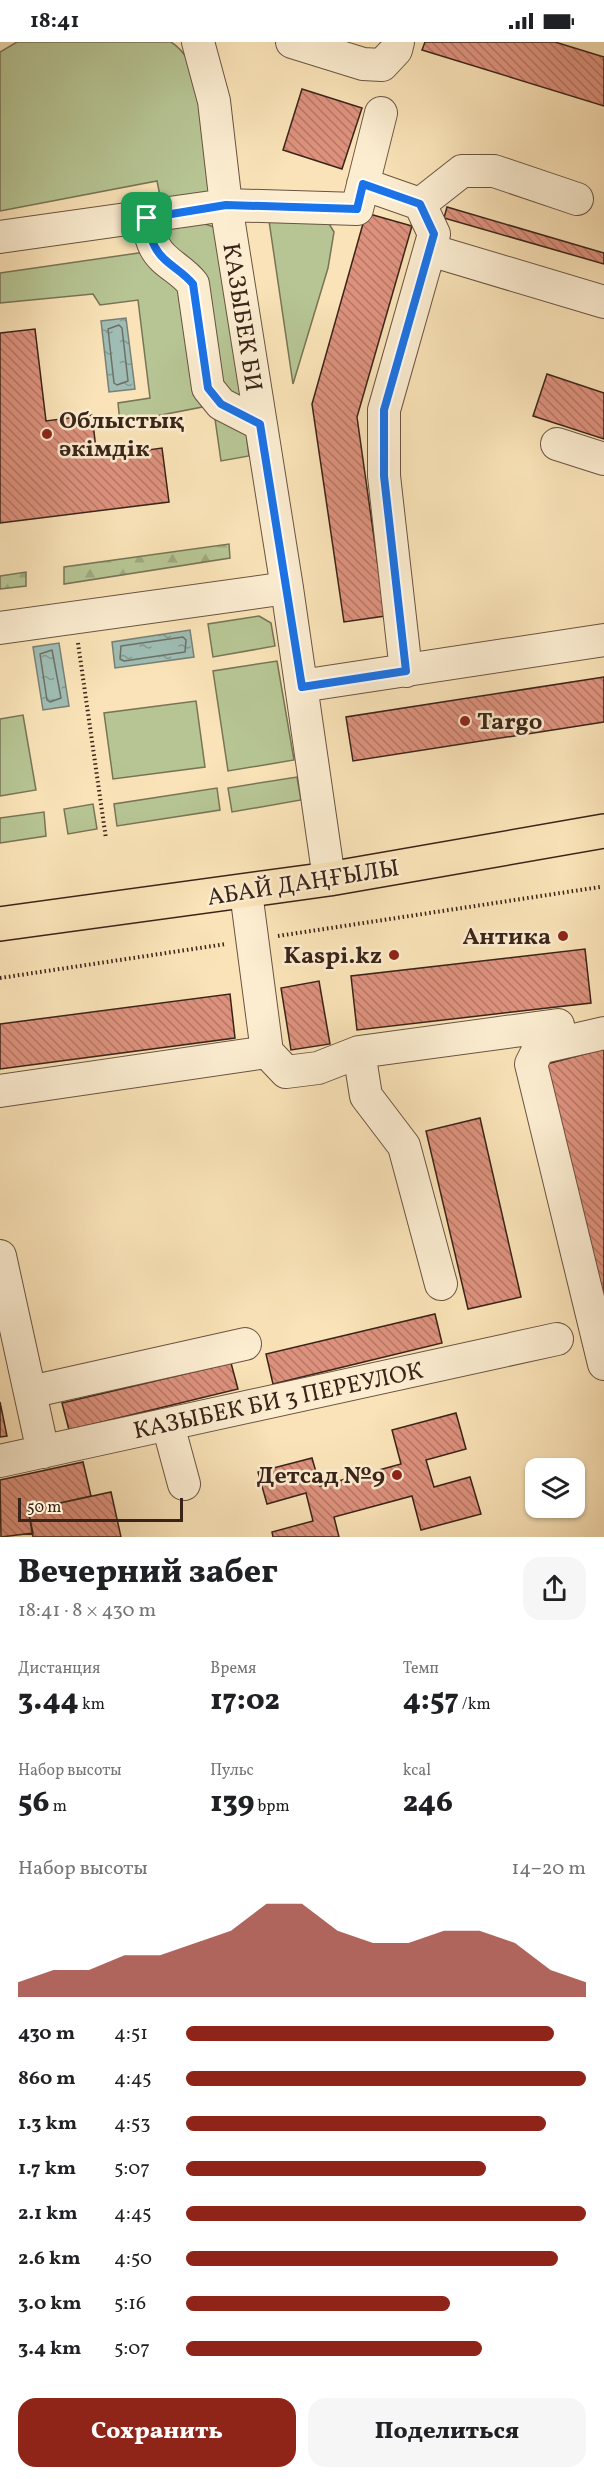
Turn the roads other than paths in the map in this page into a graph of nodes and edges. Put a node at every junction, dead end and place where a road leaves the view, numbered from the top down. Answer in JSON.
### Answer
{"nodes":[{"id":1,"x":203,"y":42,"type":"edge"},
{"id":2,"x":292,"y":42,"type":"edge"},
{"id":3,"x":398,"y":42,"type":"edge"},
{"id":4,"x":381,"y":113,"type":"dead end"},
{"id":5,"x":363,"y":184,"type":"junction"},
{"id":6,"x":577,"y":199,"type":"dead end"},
{"id":7,"x":420,"y":204,"type":"junction"},
{"id":8,"x":226,"y":205,"type":"junction"},
{"id":9,"x":147,"y":218,"type":"junction"},
{"id":10,"x":0,"y":237,"type":"edge"},
{"id":11,"x":430,"y":250,"type":"junction"},
{"id":12,"x":604,"y":302,"type":"edge"},
{"id":13,"x":260,"y":424,"type":"junction"},
{"id":14,"x":557,"y":444,"type":"dead end"},
{"id":15,"x":604,"y":459,"type":"edge"},
{"id":16,"x":287,"y":588,"type":"junction"},
{"id":17,"x":0,"y":628,"type":"edge"},
{"id":18,"x":604,"y":640,"type":"edge"},
{"id":19,"x":406,"y":671,"type":"junction"},
{"id":20,"x":302,"y":687,"type":"junction"},
{"id":21,"x":604,"y":831,"type":"edge"},
{"id":22,"x":328,"y":879,"type":"junction"},
{"id":23,"x":246,"y":892,"type":"junction"},
{"id":24,"x":0,"y":924,"type":"edge"},
{"id":25,"x":558,"y":1025,"type":"dead end"},
{"id":26,"x":604,"y":1033,"type":"edge"},
{"id":27,"x":267,"y":1052,"type":"junction"},
{"id":28,"x":359,"y":1052,"type":"junction"},
{"id":29,"x":0,"y":1091,"type":"edge"},
{"id":30,"x":0,"y":1256,"type":"edge"},
{"id":31,"x":441,"y":1284,"type":"dead end"},
{"id":32,"x":557,"y":1339,"type":"dead end"},
{"id":33,"x":245,"y":1344,"type":"dead end"},
{"id":34,"x":604,"y":1364,"type":"edge"},
{"id":35,"x":30,"y":1392,"type":"junction"},
{"id":36,"x":168,"y":1425,"type":"junction"},
{"id":37,"x":43,"y":1452,"type":"junction"},
{"id":38,"x":0,"y":1461,"type":"edge"},
{"id":39,"x":184,"y":1484,"type":"dead end"}],
"edges":[{"from":1,"to":8,"type":"street","name":"КАЗЫБЕК БИ"},
{"from":2,"to":3,"type":"street"},
{"from":4,"to":5,"type":"street"},
{"from":5,"to":7,"type":"street"},
{"from":5,"to":8,"type":"street"},
{"from":6,"to":7,"type":"street"},
{"from":7,"to":11,"type":"street"},
{"from":8,"to":9,"type":"street"},
{"from":8,"to":13,"type":"street","name":"КАЗЫБЕК БИ"},
{"from":9,"to":10,"type":"street"},
{"from":9,"to":13,"type":"street"},
{"from":11,"to":12,"type":"street"},
{"from":11,"to":19,"type":"street"},
{"from":13,"to":16,"type":"street","name":"КАЗЫБЕК БИ"},
{"from":14,"to":15,"type":"street"},
{"from":16,"to":17,"type":"street"},
{"from":16,"to":20,"type":"street","name":"КАЗЫБЕК БИ"},
{"from":18,"to":19,"type":"street"},
{"from":19,"to":20,"type":"street"},
{"from":20,"to":22,"type":"street","name":"КАЗЫБЕК БИ"},
{"from":21,"to":22,"type":"main road","name":"АБАЙ ДАҢҒЫЛЫ"},
{"from":22,"to":23,"type":"main road","name":"АБАЙ ДАҢҒЫЛЫ"},
{"from":23,"to":24,"type":"main road","name":"АБАЙ ДАҢҒЫЛЫ"},
{"from":23,"to":27,"type":"street"},
{"from":25,"to":28,"type":"street"},
{"from":26,"to":34,"type":"street"},
{"from":27,"to":28,"type":"street"},
{"from":27,"to":29,"type":"street"},
{"from":28,"to":31,"type":"street"},
{"from":30,"to":35,"type":"street"},
{"from":32,"to":36,"type":"street","name":"КАЗЫБЕК БИ 3 ПЕРЕУЛОК"},
{"from":33,"to":35,"type":"street"},
{"from":35,"to":37,"type":"street"},
{"from":36,"to":37,"type":"street","name":"КАЗЫБЕК БИ 3 ПЕРЕУЛОК"},
{"from":36,"to":39,"type":"street"},
{"from":37,"to":38,"type":"street","name":"КАЗЫБЕК БИ 3 ПЕРЕУЛОК"}]}
